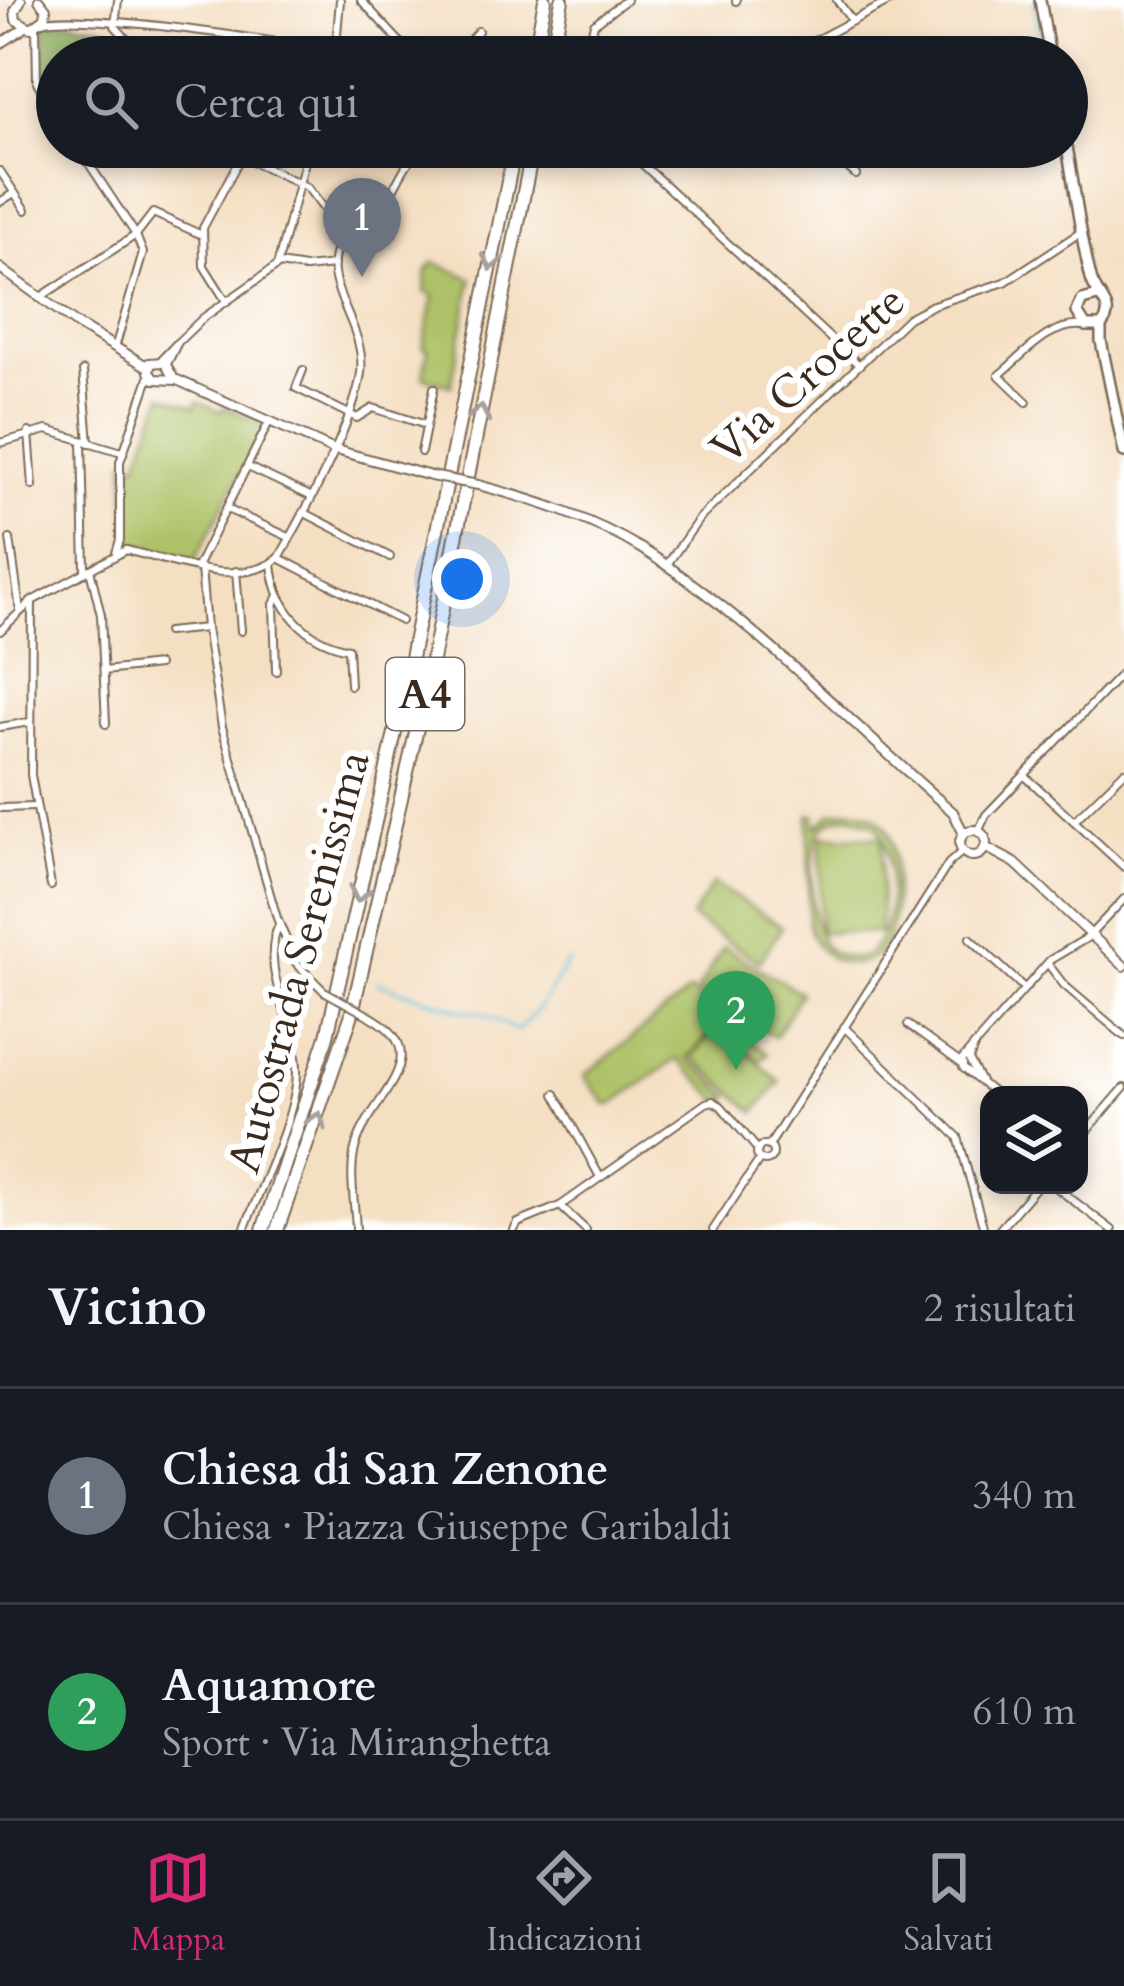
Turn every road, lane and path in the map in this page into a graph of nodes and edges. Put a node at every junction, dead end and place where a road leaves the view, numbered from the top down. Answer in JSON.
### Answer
{"nodes":[{"id":1,"x":118,"y":0,"type":"edge"},
{"id":2,"x":340,"y":0,"type":"edge"},
{"id":3,"x":361,"y":0,"type":"edge"},
{"id":4,"x":545,"y":0,"type":"edge"},
{"id":5,"x":562,"y":0,"type":"edge"},
{"id":6,"x":626,"y":0,"type":"edge"},
{"id":7,"x":837,"y":0,"type":"edge"},
{"id":8,"x":892,"y":0,"type":"edge"},
{"id":9,"x":1040,"y":0,"type":"edge"},
{"id":10,"x":43,"y":3,"type":"edge"},
{"id":11,"x":16,"y":7,"type":"edge"},
{"id":12,"x":59,"y":16,"type":"junction"},
{"id":13,"x":852,"y":21,"type":"junction"},
{"id":14,"x":115,"y":22,"type":"junction"},
{"id":15,"x":35,"y":26,"type":"junction"},
{"id":16,"x":478,"y":31,"type":"dead end"},
{"id":17,"x":126,"y":36,"type":"edge"},
{"id":18,"x":229,"y":36,"type":"edge"},
{"id":19,"x":337,"y":36,"type":"edge"},
{"id":20,"x":394,"y":36,"type":"edge"},
{"id":21,"x":474,"y":36,"type":"edge"},
{"id":22,"x":538,"y":36,"type":"edge"},
{"id":23,"x":554,"y":36,"type":"edge"},
{"id":24,"x":591,"y":36,"type":"edge"},
{"id":25,"x":824,"y":36,"type":"edge"},
{"id":26,"x":1046,"y":36,"type":"edge"},
{"id":27,"x":3,"y":41,"type":"edge"},
{"id":28,"x":36,"y":80,"type":"edge"},
{"id":29,"x":92,"y":168,"type":"edge"},
{"id":30,"x":235,"y":168,"type":"edge"},
{"id":31,"x":267,"y":168,"type":"edge"},
{"id":32,"x":302,"y":168,"type":"edge"},
{"id":33,"x":404,"y":168,"type":"edge"},
{"id":34,"x":511,"y":168,"type":"edge"},
{"id":35,"x":529,"y":168,"type":"edge"},
{"id":36,"x":647,"y":168,"type":"edge"},
{"id":37,"x":848,"y":168,"type":"edge"},
{"id":38,"x":1071,"y":168,"type":"edge"},
{"id":39,"x":0,"y":171,"type":"edge"},
{"id":40,"x":856,"y":175,"type":"dead end"},
{"id":41,"x":298,"y":182,"type":"junction"},
{"id":42,"x":14,"y":193,"type":"junction"},
{"id":43,"x":0,"y":202,"type":"edge"},
{"id":44,"x":26,"y":210,"type":"dead end"},
{"id":45,"x":1082,"y":232,"type":"junction"},
{"id":46,"x":136,"y":235,"type":"junction"},
{"id":47,"x":202,"y":236,"type":"junction"},
{"id":48,"x":344,"y":236,"type":"junction"},
{"id":49,"x":278,"y":264,"type":"junction"},
{"id":50,"x":334,"y":265,"type":"junction"},
{"id":51,"x":0,"y":268,"type":"edge"},
{"id":52,"x":39,"y":298,"type":"junction"},
{"id":53,"x":1088,"y":299,"type":"junction"},
{"id":54,"x":226,"y":301,"type":"junction"},
{"id":55,"x":1067,"y":326,"type":"junction"},
{"id":56,"x":1092,"y":326,"type":"junction"},
{"id":57,"x":115,"y":348,"type":"junction"},
{"id":58,"x":860,"y":365,"type":"junction"},
{"id":59,"x":155,"y":370,"type":"junction"},
{"id":60,"x":303,"y":370,"type":"dead end"},
{"id":61,"x":83,"y":371,"type":"dead end"},
{"id":62,"x":434,"y":388,"type":"dead end"},
{"id":63,"x":1027,"y":402,"type":"dead end"},
{"id":64,"x":349,"y":414,"type":"junction"},
{"id":65,"x":269,"y":422,"type":"junction"},
{"id":66,"x":426,"y":425,"type":"junction"},
{"id":67,"x":29,"y":432,"type":"junction"},
{"id":68,"x":1,"y":440,"type":"edge"},
{"id":69,"x":85,"y":442,"type":"junction"},
{"id":70,"x":332,"y":449,"type":"junction"},
{"id":71,"x":122,"y":452,"type":"junction"},
{"id":72,"x":422,"y":452,"type":"dead end"},
{"id":73,"x":1124,"y":452,"type":"edge"},
{"id":74,"x":248,"y":467,"type":"junction"},
{"id":75,"x":33,"y":486,"type":"dead end"},
{"id":76,"x":310,"y":496,"type":"junction"},
{"id":77,"x":227,"y":509,"type":"junction"},
{"id":78,"x":303,"y":512,"type":"junction"},
{"id":79,"x":290,"y":538,"type":"junction"},
{"id":80,"x":10,"y":539,"type":"dead end"},
{"id":81,"x":123,"y":546,"type":"junction"},
{"id":82,"x":390,"y":557,"type":"dead end"},
{"id":83,"x":276,"y":561,"type":"junction"},
{"id":84,"x":666,"y":566,"type":"junction"},
{"id":85,"x":199,"y":567,"type":"junction"},
{"id":86,"x":88,"y":570,"type":"junction"},
{"id":87,"x":236,"y":572,"type":"junction"},
{"id":88,"x":278,"y":597,"type":"junction"},
{"id":89,"x":32,"y":601,"type":"junction"},
{"id":90,"x":20,"y":610,"type":"junction"},
{"id":91,"x":401,"y":621,"type":"dead end"},
{"id":92,"x":206,"y":628,"type":"junction"},
{"id":93,"x":0,"y":630,"type":"edge"},
{"id":94,"x":241,"y":631,"type":"dead end"},
{"id":95,"x":167,"y":632,"type":"dead end"},
{"id":96,"x":158,"y":665,"type":"dead end"},
{"id":97,"x":104,"y":671,"type":"junction"},
{"id":98,"x":276,"y":671,"type":"dead end"},
{"id":99,"x":1123,"y":675,"type":"edge"},
{"id":100,"x":350,"y":685,"type":"dead end"},
{"id":101,"x":30,"y":722,"type":"junction"},
{"id":102,"x":106,"y":724,"type":"dead end"},
{"id":103,"x":0,"y":727,"type":"edge"},
{"id":104,"x":1124,"y":772,"type":"edge"},
{"id":105,"x":1023,"y":775,"type":"junction"},
{"id":106,"x":35,"y":806,"type":"junction"},
{"id":107,"x":0,"y":808,"type":"edge"},
{"id":108,"x":1074,"y":821,"type":"junction"},
{"id":109,"x":978,"y":832,"type":"junction"},
{"id":110,"x":964,"y":834,"type":"junction"},
{"id":111,"x":985,"y":848,"type":"junction"},
{"id":112,"x":963,"y":851,"type":"junction"},
{"id":113,"x":1124,"y":867,"type":"edge"},
{"id":114,"x":52,"y":886,"type":"dead end"},
{"id":115,"x":1124,"y":899,"type":"edge"},
{"id":116,"x":279,"y":925,"type":"junction"},
{"id":117,"x":1090,"y":934,"type":"junction"},
{"id":118,"x":970,"y":938,"type":"dead end"},
{"id":119,"x":1048,"y":964,"type":"junction"},
{"id":120,"x":1124,"y":966,"type":"edge"},
{"id":121,"x":1023,"y":987,"type":"junction"},
{"id":122,"x":908,"y":1024,"type":"dead end"},
{"id":123,"x":844,"y":1027,"type":"junction"},
{"id":124,"x":1124,"y":1036,"type":"edge"},
{"id":125,"x":974,"y":1046,"type":"junction"},
{"id":126,"x":963,"y":1065,"type":"junction"},
{"id":127,"x":981,"y":1082,"type":"junction"},
{"id":128,"x":985,"y":1086,"type":"edge"},
{"id":129,"x":1124,"y":1088,"type":"edge"},
{"id":130,"x":555,"y":1094,"type":"dead end"},
{"id":131,"x":1088,"y":1130,"type":"edge"},
{"id":132,"x":769,"y":1146,"type":"junction"},
{"id":133,"x":759,"y":1155,"type":"junction"},
{"id":134,"x":600,"y":1177,"type":"junction"},
{"id":135,"x":1030,"y":1194,"type":"edge"},
{"id":136,"x":1065,"y":1194,"type":"edge"},
{"id":137,"x":560,"y":1206,"type":"junction"},
{"id":138,"x":981,"y":1219,"type":"junction"},
{"id":139,"x":513,"y":1228,"type":"edge"},
{"id":140,"x":244,"y":1230,"type":"edge"},
{"id":141,"x":263,"y":1230,"type":"edge"},
{"id":142,"x":277,"y":1230,"type":"edge"},
{"id":143,"x":356,"y":1230,"type":"edge"},
{"id":144,"x":586,"y":1230,"type":"edge"},
{"id":145,"x":713,"y":1230,"type":"edge"},
{"id":146,"x":984,"y":1230,"type":"edge"},
{"id":147,"x":999,"y":1230,"type":"edge"},
{"id":148,"x":1112,"y":1230,"type":"edge"}],
"edges":[{"from":1,"to":14,"type":"street"},
{"from":2,"to":19,"type":"street"},
{"from":3,"to":20,"type":"street"},
{"from":4,"to":22,"type":"highway"},
{"from":5,"to":23,"type":"highway"},
{"from":6,"to":24,"type":"street"},
{"from":7,"to":13,"type":"street"},
{"from":8,"to":13,"type":"street"},
{"from":9,"to":26,"type":"main road"},
{"from":10,"to":12,"type":"street"},
{"from":10,"to":15,"type":"street"},
{"from":11,"to":15,"type":"street"},
{"from":11,"to":27,"type":"street"},
{"from":12,"to":14,"type":"street"},
{"from":12,"to":15,"type":"street"},
{"from":13,"to":25,"type":"street"},
{"from":14,"to":17,"type":"street"},
{"from":14,"to":18,"type":"street"},
{"from":15,"to":27,"type":"street"},
{"from":15,"to":28,"type":"street"},
{"from":16,"to":21,"type":"street"},
{"from":29,"to":46,"type":"street"},
{"from":30,"to":47,"type":"street"},
{"from":31,"to":41,"type":"street"},
{"from":32,"to":41,"type":"street"},
{"from":33,"to":48,"type":"street"},
{"from":34,"to":141,"type":"highway","name":"Autostrada Serenissima","number":"A4","one_way":true},
{"from":142,"to":35,"type":"highway","name":"Autostrada Serenissima","number":"A4","one_way":true},
{"from":36,"to":58,"type":"street"},
{"from":37,"to":40,"type":"street"},
{"from":38,"to":45,"type":"main road"},
{"from":39,"to":42,"type":"street"},
{"from":41,"to":48,"type":"street"},
{"from":41,"to":49,"type":"street"},
{"from":42,"to":43,"type":"street"},
{"from":42,"to":44,"type":"street"},
{"from":45,"to":53,"type":"main road"},
{"from":45,"to":58,"type":"street","name":"Via Crocette"},
{"from":46,"to":47,"type":"street"},
{"from":46,"to":52,"type":"street"},
{"from":46,"to":57,"type":"street"},
{"from":47,"to":54,"type":"street"},
{"from":48,"to":50,"type":"street"},
{"from":49,"to":50,"type":"street"},
{"from":49,"to":54,"type":"street"},
{"from":50,"to":64,"type":"street"},
{"from":51,"to":52,"type":"street"},
{"from":52,"to":57,"type":"street"},
{"from":53,"to":55,"type":"street"},
{"from":53,"to":56,"type":"main road"},
{"from":53,"to":56,"type":"main road"},
{"from":54,"to":59,"type":"street"},
{"from":55,"to":56,"type":"street"},
{"from":55,"to":63,"type":"street"},
{"from":56,"to":73,"type":"main road"},
{"from":57,"to":59,"type":"street"},
{"from":58,"to":84,"type":"street","name":"Via Crocette"},
{"from":59,"to":65,"type":"street"},
{"from":59,"to":71,"type":"street"},
{"from":60,"to":64,"type":"street"},
{"from":61,"to":69,"type":"street"},
{"from":62,"to":66,"type":"street"},
{"from":64,"to":66,"type":"street"},
{"from":64,"to":70,"type":"street"},
{"from":65,"to":70,"type":"street"},
{"from":65,"to":74,"type":"street"},
{"from":66,"to":72,"type":"street"},
{"from":67,"to":68,"type":"street"},
{"from":67,"to":69,"type":"street"},
{"from":67,"to":75,"type":"street"},
{"from":69,"to":71,"type":"street"},
{"from":69,"to":86,"type":"street"},
{"from":70,"to":76,"type":"street"},
{"from":70,"to":84,"type":"street","bridge":true},
{"from":71,"to":81,"type":"street"},
{"from":74,"to":76,"type":"street"},
{"from":74,"to":77,"type":"street"},
{"from":76,"to":78,"type":"street"},
{"from":77,"to":79,"type":"street"},
{"from":77,"to":85,"type":"street"},
{"from":78,"to":79,"type":"street"},
{"from":78,"to":82,"type":"street"},
{"from":79,"to":83,"type":"street"},
{"from":80,"to":90,"type":"street"},
{"from":81,"to":85,"type":"street"},
{"from":81,"to":86,"type":"street"},
{"from":83,"to":87,"type":"street"},
{"from":83,"to":88,"type":"street"},
{"from":83,"to":91,"type":"street"},
{"from":84,"to":110,"type":"street"},
{"from":85,"to":87,"type":"street"},
{"from":85,"to":92,"type":"street"},
{"from":86,"to":89,"type":"street"},
{"from":86,"to":97,"type":"street"},
{"from":87,"to":94,"type":"street"},
{"from":88,"to":98,"type":"street"},
{"from":88,"to":100,"type":"street"},
{"from":89,"to":90,"type":"street"},
{"from":89,"to":101,"type":"street"},
{"from":90,"to":93,"type":"street"},
{"from":92,"to":95,"type":"street"},
{"from":92,"to":116,"type":"street"},
{"from":96,"to":97,"type":"street"},
{"from":97,"to":102,"type":"street"},
{"from":99,"to":105,"type":"street"},
{"from":101,"to":103,"type":"street"},
{"from":101,"to":106,"type":"street"},
{"from":104,"to":108,"type":"street"},
{"from":105,"to":108,"type":"street"},
{"from":105,"to":109,"type":"street"},
{"from":106,"to":107,"type":"street"},
{"from":106,"to":114,"type":"street"},
{"from":108,"to":113,"type":"street"},
{"from":109,"to":110,"type":"street"},
{"from":109,"to":111,"type":"street"},
{"from":110,"to":112,"type":"street"},
{"from":111,"to":112,"type":"street"},
{"from":111,"to":117,"type":"street"},
{"from":112,"to":123,"type":"street"},
{"from":115,"to":117,"type":"street"},
{"from":116,"to":140,"type":"street"},
{"from":116,"to":143,"type":"street","bridge":true},
{"from":117,"to":119,"type":"street"},
{"from":117,"to":120,"type":"street"},
{"from":118,"to":121,"type":"street"},
{"from":119,"to":121,"type":"street"},
{"from":119,"to":124,"type":"street"},
{"from":121,"to":125,"type":"street"},
{"from":122,"to":126,"type":"street"},
{"from":123,"to":132,"type":"street"},
{"from":123,"to":138,"type":"street"},
{"from":125,"to":126,"type":"street"},
{"from":125,"to":127,"type":"street"},
{"from":126,"to":127,"type":"street"},
{"from":127,"to":128,"type":"street"},
{"from":129,"to":131,"type":"street"},
{"from":130,"to":134,"type":"street"},
{"from":132,"to":133,"type":"street"},
{"from":132,"to":133,"type":"street"},
{"from":133,"to":134,"type":"street"},
{"from":133,"to":145,"type":"street"},
{"from":134,"to":137,"type":"street"},
{"from":135,"to":147,"type":"street"},
{"from":136,"to":148,"type":"street"},
{"from":137,"to":139,"type":"street"},
{"from":137,"to":144,"type":"street"},
{"from":138,"to":146,"type":"street"},
{"from":138,"to":147,"type":"street"}]}
